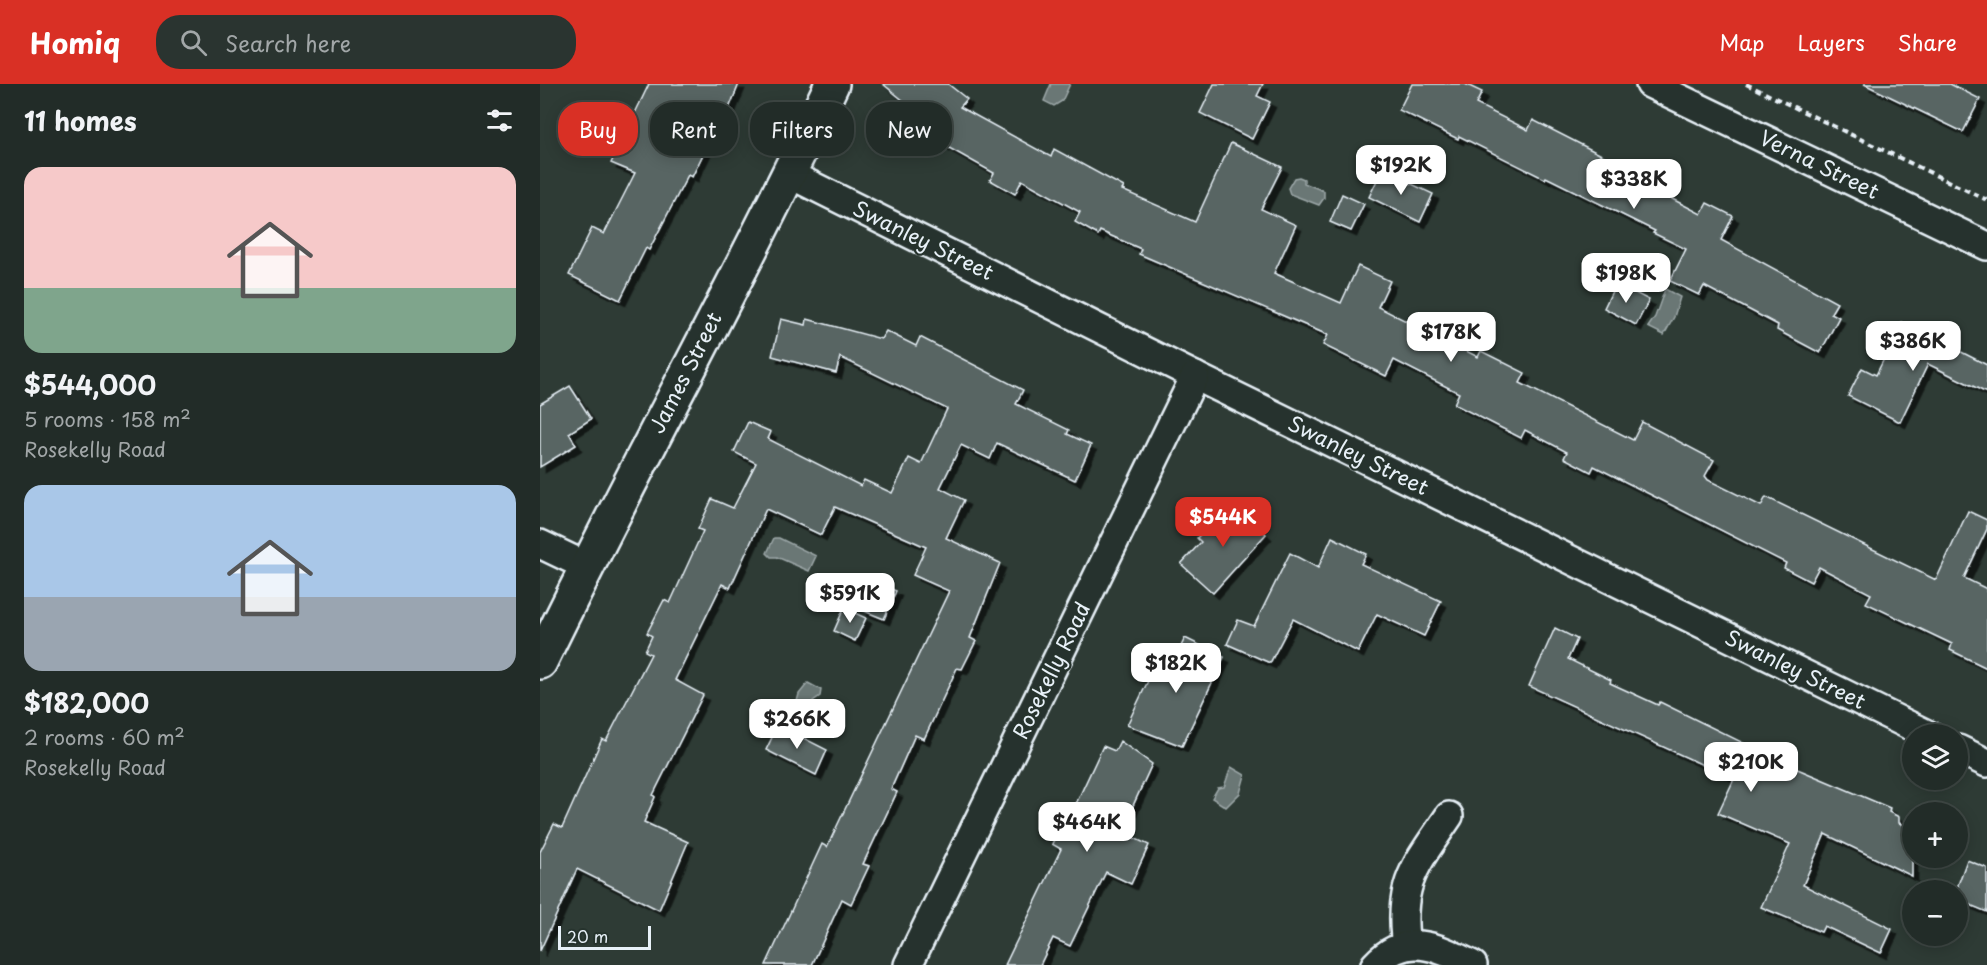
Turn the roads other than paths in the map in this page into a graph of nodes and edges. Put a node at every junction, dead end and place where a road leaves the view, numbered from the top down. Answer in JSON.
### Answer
{"nodes":[{"id":1,"x":832,"y":84,"type":"edge"},
{"id":2,"x":1650,"y":84,"type":"edge"},
{"id":3,"x":789,"y":174,"type":"junction"},
{"id":4,"x":1987,"y":246,"type":"edge"},
{"id":5,"x":1195,"y":376,"type":"junction"},
{"id":6,"x":540,"y":544,"type":"edge"},
{"id":7,"x":586,"y":566,"type":"junction"},
{"id":8,"x":540,"y":662,"type":"edge"},
{"id":9,"x":1907,"y":724,"type":"edge"},
{"id":10,"x":1968,"y":754,"type":"edge"},
{"id":11,"x":1987,"y":763,"type":"edge"},
{"id":12,"x":1449,"y":816,"type":"dead end"},
{"id":13,"x":1406,"y":946,"type":"junction"},
{"id":14,"x":908,"y":965,"type":"edge"},
{"id":15,"x":1376,"y":965,"type":"edge"},
{"id":16,"x":1473,"y":965,"type":"edge"}],
"edges":[{"from":1,"to":3,"type":"street","name":"James Street"},
{"from":2,"to":4,"type":"street","name":"Verna Street"},
{"from":3,"to":5,"type":"street","name":"Swanley Street"},
{"from":3,"to":7,"type":"street","name":"James Street"},
{"from":5,"to":9,"type":"street","name":"Swanley Street"},
{"from":5,"to":14,"type":"street","name":"Rosekelly Road"},
{"from":6,"to":7,"type":"street"},
{"from":7,"to":8,"type":"street","name":"James Street"},
{"from":10,"to":11,"type":"street"},
{"from":12,"to":13,"type":"street"},
{"from":13,"to":15,"type":"street"},
{"from":13,"to":16,"type":"street"}]}
